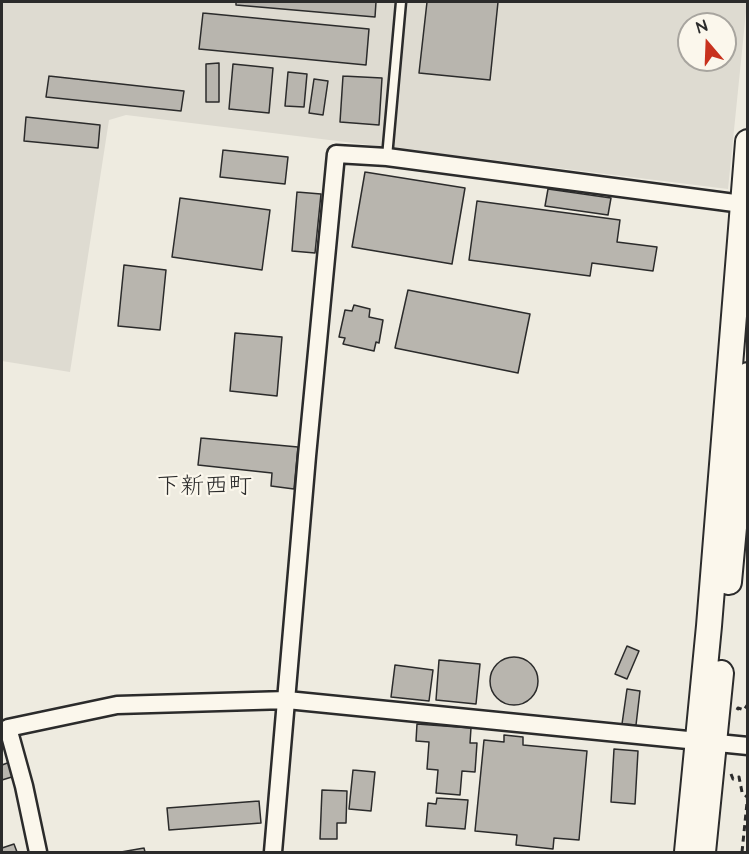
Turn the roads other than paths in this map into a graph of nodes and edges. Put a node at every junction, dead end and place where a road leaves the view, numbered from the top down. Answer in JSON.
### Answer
{"nodes":[{"id":1,"x":401,"y":2,"type":"edge"},
{"id":2,"x":747,"y":142,"type":"edge"},
{"id":3,"x":387,"y":157,"type":"junction"},
{"id":4,"x":745,"y":205,"type":"edge"},
{"id":5,"x":747,"y":375,"type":"edge"},
{"id":6,"x":287,"y":700,"type":"junction"},
{"id":7,"x":706,"y":742,"type":"junction"},
{"id":8,"x":744,"y":746,"type":"edge"},
{"id":9,"x":38,"y":852,"type":"edge"},
{"id":10,"x":273,"y":852,"type":"edge"},
{"id":11,"x":687,"y":852,"type":"edge"},
{"id":12,"x":704,"y":852,"type":"edge"}],
"edges":[{"from":1,"to":3,"type":"lane"},
{"from":2,"to":4,"type":"street"},
{"from":3,"to":4,"type":"street"},
{"from":3,"to":6,"type":"street"},
{"from":4,"to":7,"type":"street"},
{"from":5,"to":7,"type":"street"},
{"from":6,"to":7,"type":"street"},
{"from":6,"to":9,"type":"street"},
{"from":6,"to":10,"type":"street"},
{"from":7,"to":8,"type":"street"},
{"from":7,"to":11,"type":"street"},
{"from":7,"to":12,"type":"street"}]}
